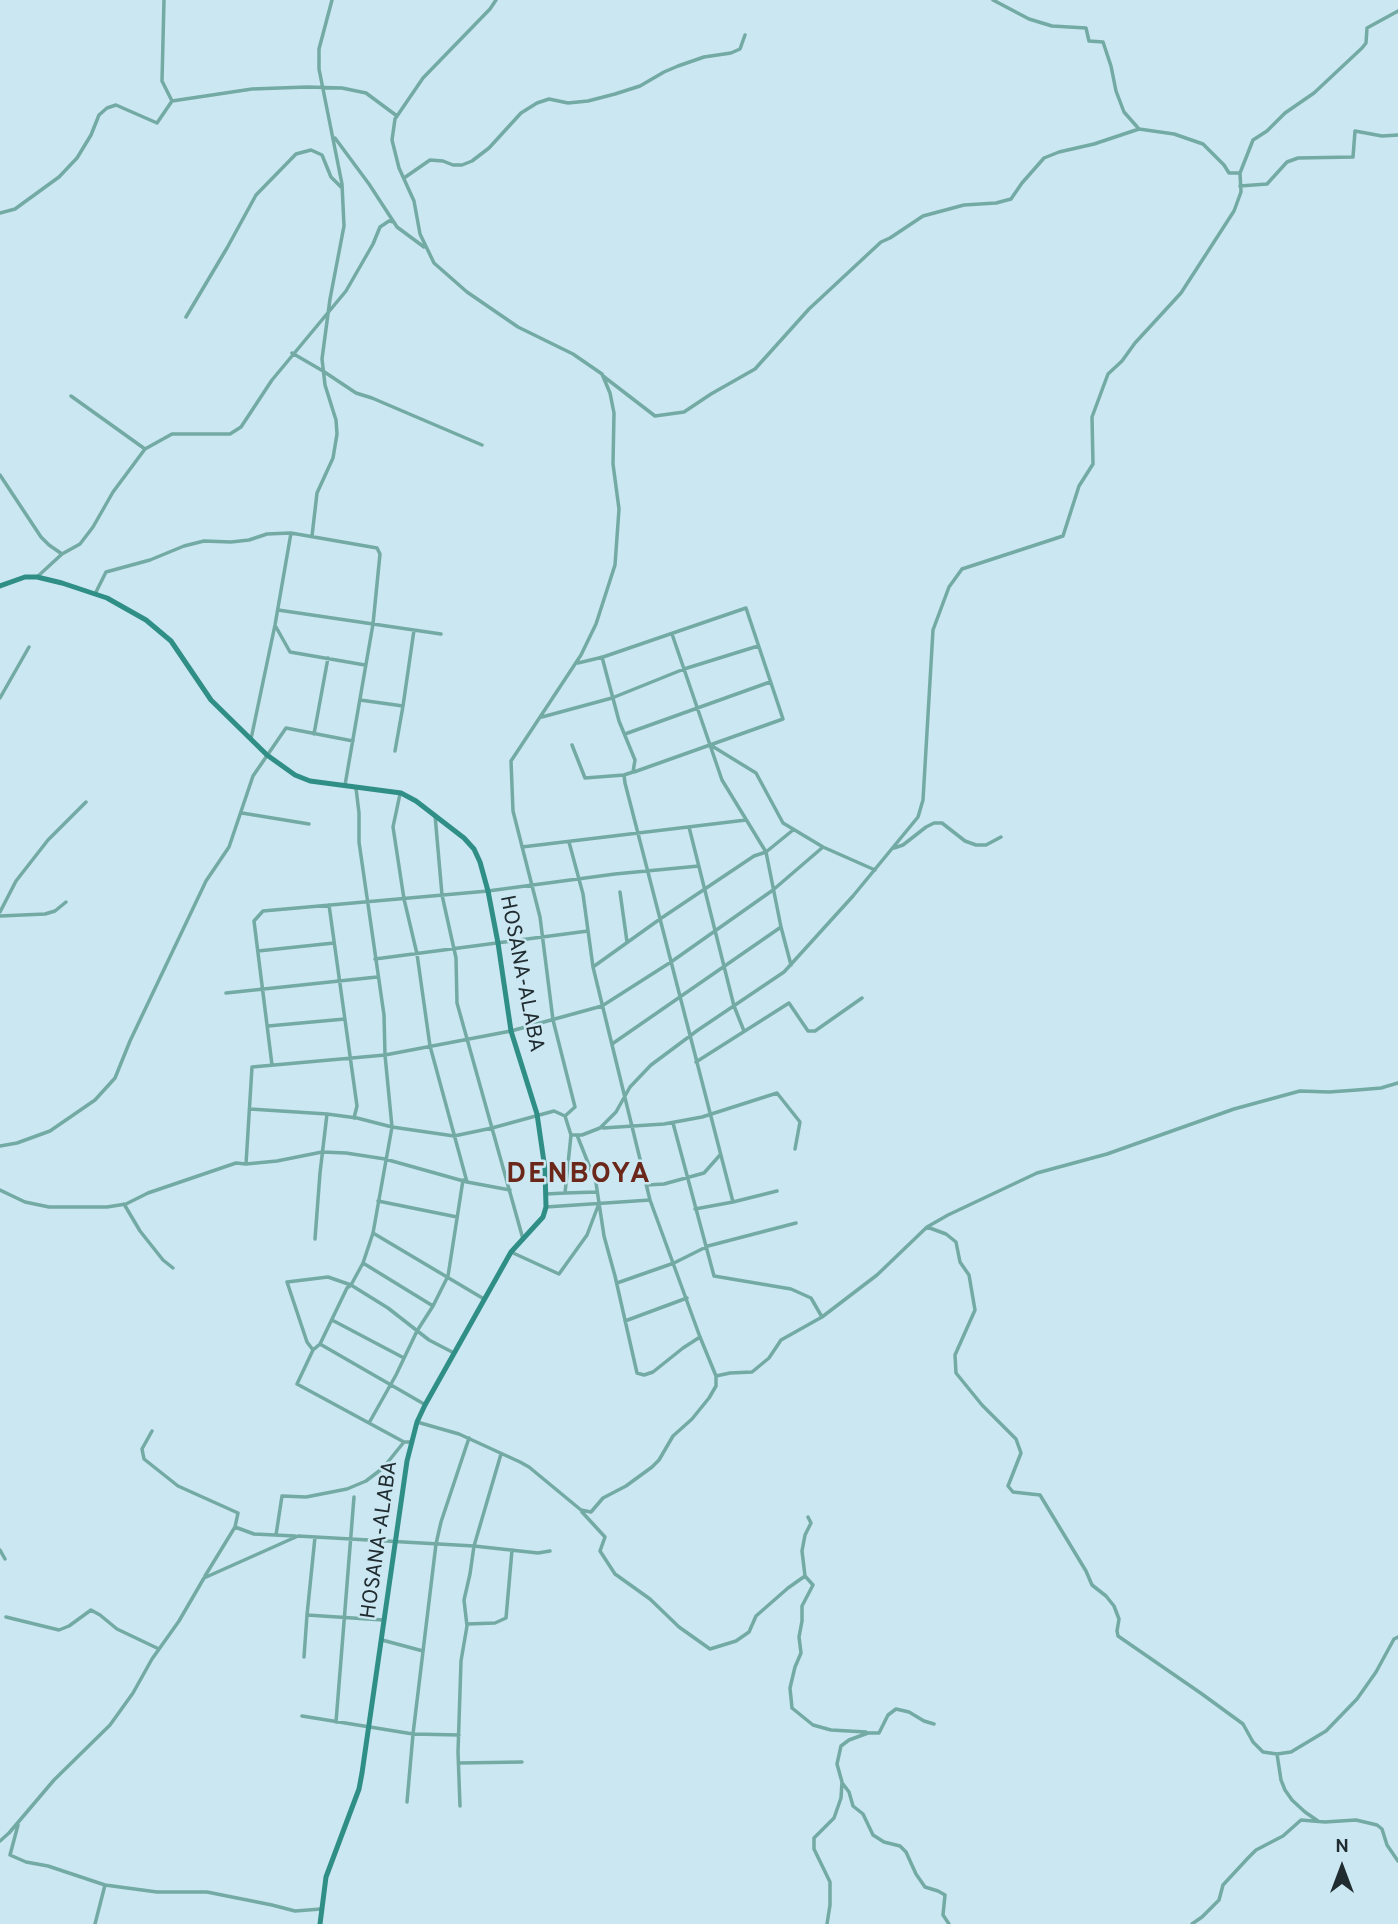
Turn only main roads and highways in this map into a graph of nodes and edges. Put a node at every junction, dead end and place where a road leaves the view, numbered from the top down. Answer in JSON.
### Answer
{"nodes":[{"id":1,"x":0,"y":586,"type":"edge"},
{"id":2,"x":320,"y":1924,"type":"edge"}],
"edges":[{"from":1,"to":2,"type":"main road","name":"HOSANA-ALABA"}]}
